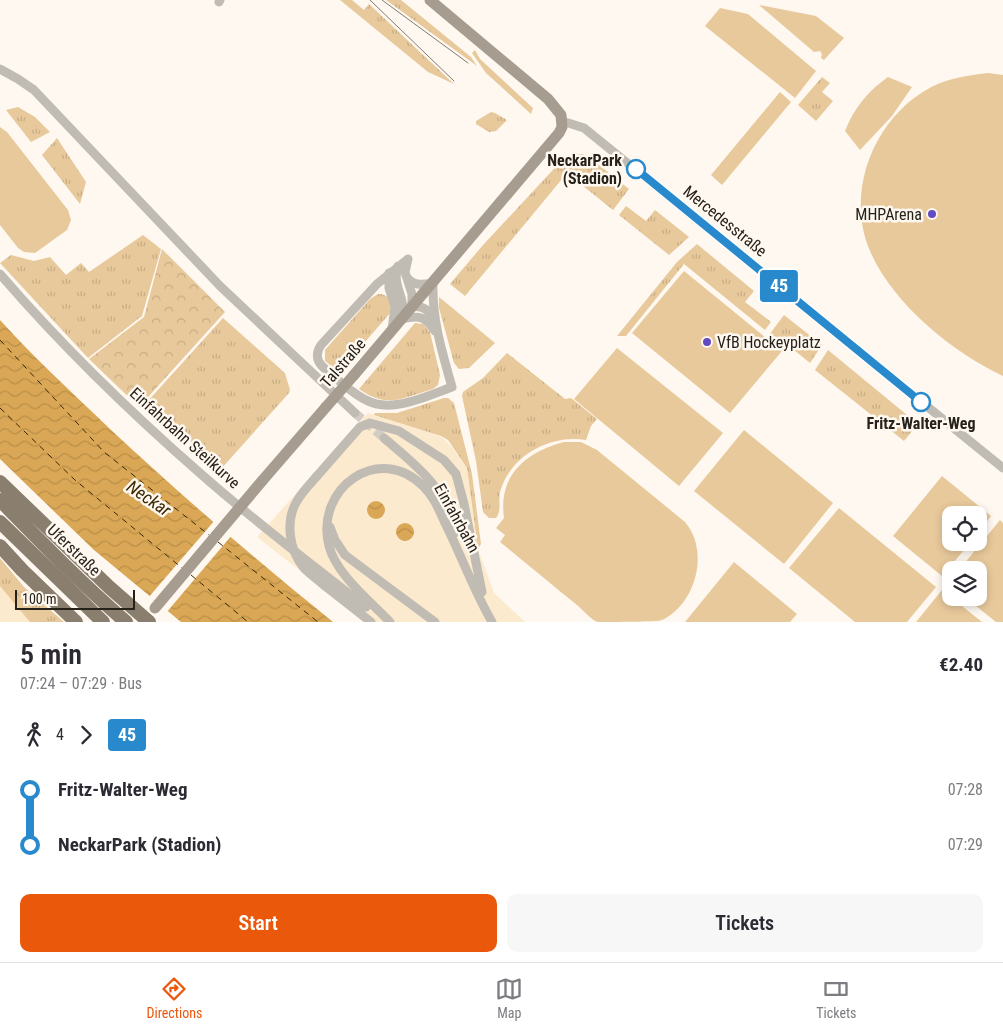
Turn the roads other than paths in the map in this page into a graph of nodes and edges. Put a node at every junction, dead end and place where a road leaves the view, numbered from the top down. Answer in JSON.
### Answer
{"nodes":[{"id":1,"x":430,"y":0,"type":"edge"},
{"id":2,"x":0,"y":69,"type":"edge"},
{"id":3,"x":562,"y":121,"type":"junction"},
{"id":4,"x":398,"y":266,"type":"junction"},
{"id":5,"x":0,"y":274,"type":"edge"},
{"id":6,"x":406,"y":276,"type":"junction"},
{"id":7,"x":388,"y":277,"type":"junction"},
{"id":8,"x":433,"y":283,"type":"junction"},
{"id":9,"x":397,"y":286,"type":"junction"},
{"id":10,"x":391,"y":294,"type":"junction"},
{"id":11,"x":366,"y":296,"type":"junction"},
{"id":12,"x":412,"y":307,"type":"junction"},
{"id":13,"x":402,"y":319,"type":"junction"},
{"id":14,"x":434,"y":319,"type":"junction"},
{"id":15,"x":392,"y":331,"type":"junction"},
{"id":16,"x":437,"y":333,"type":"junction"},
{"id":17,"x":355,"y":413,"type":"tunnel mouth"},
{"id":18,"x":384,"y":438,"type":"tunnel mouth"},
{"id":19,"x":1003,"y":468,"type":"edge"},
{"id":20,"x":0,"y":482,"type":"edge"},
{"id":21,"x":0,"y":500,"type":"edge"},
{"id":22,"x":327,"y":516,"type":"junction"},
{"id":23,"x":0,"y":522,"type":"edge"},
{"id":24,"x":0,"y":546,"type":"edge"},
{"id":25,"x":460,"y":553,"type":"junction"},
{"id":26,"x":366,"y":608,"type":"dead end"},
{"id":27,"x":485,"y":610,"type":"junction"},
{"id":28,"x":147,"y":619,"type":"edge"},
{"id":29,"x":76,"y":622,"type":"edge"},
{"id":30,"x":103,"y":622,"type":"edge"},
{"id":31,"x":126,"y":622,"type":"edge"},
{"id":32,"x":371,"y":622,"type":"edge"},
{"id":33,"x":390,"y":622,"type":"edge"},
{"id":34,"x":435,"y":622,"type":"edge"},
{"id":35,"x":492,"y":622,"type":"edge"}],
"edges":[{"from":1,"to":3,"type":"main road"},
{"from":2,"to":17,"type":"street"},
{"from":3,"to":8,"type":"main road","name":"Talstraße"},
{"from":3,"to":19,"type":"street","name":"Mercedesstraße"},
{"from":4,"to":6,"type":"street"},
{"from":4,"to":7,"type":"street"},
{"from":4,"to":9,"type":"street"},
{"from":5,"to":26,"type":"street","name":"Einfahrbahn Steilkurve"},
{"from":6,"to":8,"type":"street"},
{"from":6,"to":12,"type":"street"},
{"from":7,"to":9,"type":"street"},
{"from":7,"to":10,"type":"street"},
{"from":7,"to":11,"type":"street"},
{"from":8,"to":12,"type":"main road","name":"Talstraße"},
{"from":8,"to":14,"type":"street"},
{"from":9,"to":13,"type":"street"},
{"from":10,"to":11,"type":"street"},
{"from":10,"to":15,"type":"street"},
{"from":11,"to":16,"type":"street"},
{"from":12,"to":13,"type":"main road","name":"Talstraße"},
{"from":12,"to":14,"type":"street"},
{"from":13,"to":15,"type":"main road","name":"Talstraße"},
{"from":13,"to":16,"type":"street"},
{"from":14,"to":16,"type":"street"},
{"from":15,"to":28,"type":"main road","name":"Talstraße","bridge":true},
{"from":18,"to":25,"type":"street"},
{"from":20,"to":28,"type":"highway"},
{"from":21,"to":31,"type":"highway","name":"Uferstraße"},
{"from":22,"to":25,"type":"street","name":"Einfahrbahn"},
{"from":22,"to":33,"type":"street","name":"Einfahrbahn"},
{"from":22,"to":34,"type":"street"},
{"from":23,"to":30,"type":"highway","name":"Uferstraße"},
{"from":24,"to":29,"type":"highway"},
{"from":25,"to":27,"type":"street","name":"Einfahrbahn"},
{"from":27,"to":32,"type":"street","bridge":true},
{"from":27,"to":35,"type":"street","name":"Einfahrbahn"}]}
